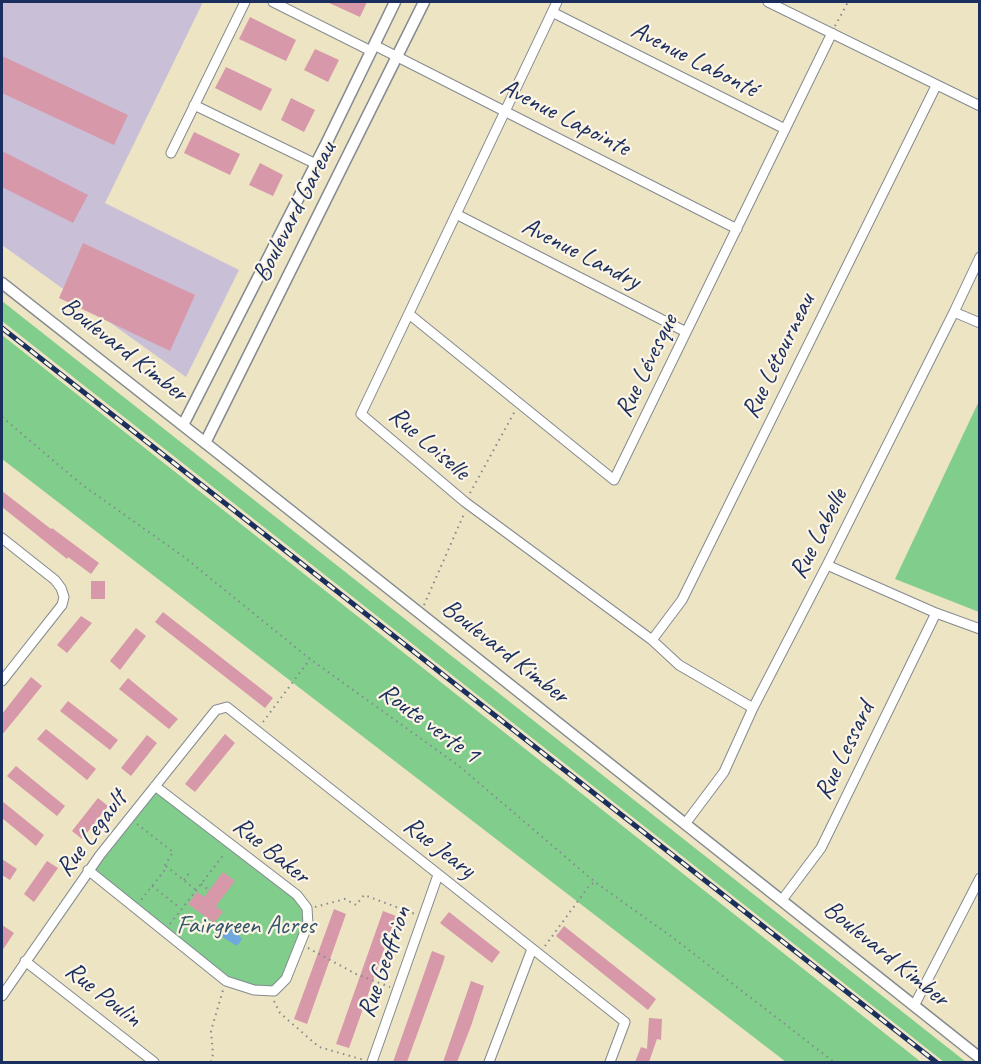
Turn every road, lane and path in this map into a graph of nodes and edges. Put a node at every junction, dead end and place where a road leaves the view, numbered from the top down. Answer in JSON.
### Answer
{"nodes":[{"id":1,"x":245,"y":2,"type":"edge"},
{"id":2,"x":273,"y":2,"type":"edge"},
{"id":3,"x":395,"y":2,"type":"edge"},
{"id":4,"x":424,"y":2,"type":"edge"},
{"id":5,"x":557,"y":2,"type":"edge"},
{"id":6,"x":768,"y":2,"type":"edge"},
{"id":7,"x":848,"y":2,"type":"edge"},
{"id":8,"x":552,"y":12,"type":"junction"},
{"id":9,"x":832,"y":33,"type":"junction"},
{"id":10,"x":373,"y":48,"type":"junction"},
{"id":11,"x":398,"y":57,"type":"junction"},
{"id":12,"x":936,"y":86,"type":"junction"},
{"id":13,"x":194,"y":105,"type":"junction"},
{"id":14,"x":980,"y":106,"type":"edge"},
{"id":15,"x":504,"y":111,"type":"junction"},
{"id":16,"x":785,"y":129,"type":"junction"},
{"id":17,"x":171,"y":153,"type":"dead end"},
{"id":18,"x":316,"y":164,"type":"junction"},
{"id":19,"x":456,"y":214,"type":"junction"},
{"id":20,"x":737,"y":229,"type":"junction"},
{"id":21,"x":980,"y":256,"type":"edge"},
{"id":22,"x":2,"y":283,"type":"edge"},
{"id":23,"x":954,"y":312,"type":"junction"},
{"id":24,"x":409,"y":315,"type":"junction"},
{"id":25,"x":980,"y":324,"type":"edge"},
{"id":26,"x":686,"y":332,"type":"junction"},
{"id":27,"x":520,"y":404,"type":"junction"},
{"id":28,"x":2,"y":417,"type":"edge"},
{"id":29,"x":183,"y":425,"type":"junction"},
{"id":30,"x":205,"y":442,"type":"junction"},
{"id":31,"x":466,"y":503,"type":"junction"},
{"id":32,"x":2,"y":538,"type":"edge"},
{"id":33,"x":827,"y":565,"type":"junction"},
{"id":34,"x":936,"y":613,"type":"junction"},
{"id":35,"x":421,"y":614,"type":"junction"},
{"id":36,"x":980,"y":629,"type":"edge"},
{"id":37,"x":652,"y":640,"type":"junction"},
{"id":38,"x":310,"y":659,"type":"junction"},
{"id":39,"x":2,"y":681,"type":"edge"},
{"id":40,"x":227,"y":707,"type":"joint"},
{"id":41,"x":753,"y":708,"type":"junction"},
{"id":42,"x":256,"y":732,"type":"junction"},
{"id":43,"x":155,"y":786,"type":"junction"},
{"id":44,"x":131,"y":818,"type":"junction"},
{"id":45,"x":685,"y":824,"type":"junction"},
{"id":46,"x":232,"y":845,"type":"junction"},
{"id":47,"x":164,"y":865,"type":"junction"},
{"id":48,"x":88,"y":870,"type":"junction"},
{"id":49,"x":189,"y":873,"type":"dead end"},
{"id":50,"x":438,"y":875,"type":"junction"},
{"id":51,"x":980,"y":878,"type":"edge"},
{"id":52,"x":184,"y":880,"type":"junction"},
{"id":53,"x":595,"y":882,"type":"junction"},
{"id":54,"x":201,"y":884,"type":"junction"},
{"id":55,"x":152,"y":886,"type":"junction"},
{"id":56,"x":196,"y":890,"type":"junction"},
{"id":57,"x":209,"y":890,"type":"dead end"},
{"id":58,"x":782,"y":900,"type":"junction"},
{"id":59,"x":135,"y":908,"type":"junction"},
{"id":60,"x":307,"y":908,"type":"junction"},
{"id":61,"x":181,"y":909,"type":"junction"},
{"id":62,"x":423,"y":917,"type":"junction"},
{"id":63,"x":164,"y":931,"type":"junction"},
{"id":64,"x":300,"y":944,"type":"junction"},
{"id":65,"x":535,"y":951,"type":"junction"},
{"id":66,"x":25,"y":961,"type":"junction"},
{"id":67,"x":226,"y":981,"type":"junction"},
{"id":68,"x":398,"y":990,"type":"junction"},
{"id":69,"x":269,"y":991,"type":"junction"},
{"id":70,"x":2,"y":996,"type":"edge"},
{"id":71,"x":914,"y":1006,"type":"junction"},
{"id":72,"x":980,"y":1058,"type":"edge"},
{"id":73,"x":154,"y":1062,"type":"edge"},
{"id":74,"x":211,"y":1062,"type":"edge"},
{"id":75,"x":372,"y":1062,"type":"edge"},
{"id":76,"x":489,"y":1062,"type":"edge"},
{"id":77,"x":610,"y":1062,"type":"edge"},
{"id":78,"x":834,"y":1062,"type":"edge"}],
"edges":[{"from":1,"to":13,"type":"street"},
{"from":2,"to":10,"type":"street","name":"Avenue Lapointe"},
{"from":3,"to":10,"type":"street","name":"Boulevard Gareau"},
{"from":4,"to":11,"type":"street","name":"Boulevard Gareau"},
{"from":5,"to":8,"type":"street","name":"Rue Loiselle"},
{"from":6,"to":9,"type":"street"},
{"from":7,"to":9,"type":"path"},
{"from":8,"to":15,"type":"street","name":"Rue Loiselle"},
{"from":8,"to":16,"type":"street","name":"Avenue Labonté"},
{"from":9,"to":12,"type":"street"},
{"from":9,"to":16,"type":"street","name":"Rue Lévesque"},
{"from":10,"to":11,"type":"street","name":"Avenue Lapointe"},
{"from":10,"to":18,"type":"street","name":"Boulevard Gareau"},
{"from":11,"to":15,"type":"street","name":"Avenue Lapointe"},
{"from":11,"to":30,"type":"street","name":"Boulevard Gareau"},
{"from":12,"to":14,"type":"street"},
{"from":12,"to":37,"type":"street","name":"Rue Létourneau"},
{"from":13,"to":17,"type":"street"},
{"from":13,"to":18,"type":"street"},
{"from":15,"to":19,"type":"street","name":"Rue Loiselle"},
{"from":15,"to":20,"type":"street","name":"Avenue Lapointe"},
{"from":16,"to":20,"type":"street","name":"Rue Lévesque"},
{"from":18,"to":29,"type":"street","name":"Boulevard Gareau"},
{"from":19,"to":24,"type":"street","name":"Rue Loiselle"},
{"from":19,"to":26,"type":"street","name":"Avenue Landry"},
{"from":20,"to":26,"type":"street","name":"Rue Lévesque"},
{"from":21,"to":23,"type":"street","name":"Rue Labelle"},
{"from":22,"to":29,"type":"street","name":"Boulevard Kimber"},
{"from":23,"to":25,"type":"street"},
{"from":23,"to":33,"type":"street","name":"Rue Labelle"},
{"from":24,"to":27,"type":"street","name":"Rue Lévesque"},
{"from":24,"to":31,"type":"street","name":"Rue Loiselle"},
{"from":26,"to":27,"type":"street","name":"Rue Lévesque"},
{"from":27,"to":31,"type":"path"},
{"from":28,"to":38,"type":"path","name":"Route verte 1"},
{"from":29,"to":30,"type":"street","name":"Boulevard Kimber"},
{"from":30,"to":35,"type":"street","name":"Boulevard Kimber"},
{"from":31,"to":35,"type":"path"},
{"from":31,"to":37,"type":"street","name":"Rue Loiselle"},
{"from":32,"to":39,"type":"street"},
{"from":33,"to":34,"type":"street"},
{"from":33,"to":41,"type":"street","name":"Rue Labelle"},
{"from":34,"to":36,"type":"street"},
{"from":34,"to":58,"type":"street","name":"Rue Lessard"},
{"from":35,"to":45,"type":"street","name":"Boulevard Kimber"},
{"from":37,"to":41,"type":"street","name":"Rue Loiselle"},
{"from":38,"to":42,"type":"path"},
{"from":38,"to":53,"type":"path","name":"Route verte 1"},
{"from":40,"to":42,"type":"street","name":"Rue Jeary"},
{"from":40,"to":43,"type":"street","name":"Rue Legault"},
{"from":41,"to":45,"type":"street","name":"Rue Labelle"},
{"from":42,"to":50,"type":"street","name":"Rue Jeary"},
{"from":43,"to":44,"type":"street","name":"Rue Legault"},
{"from":43,"to":46,"type":"street","name":"Rue Baker"},
{"from":44,"to":47,"type":"path"},
{"from":44,"to":48,"type":"street","name":"Rue Legault"},
{"from":45,"to":58,"type":"street","name":"Boulevard Kimber"},
{"from":46,"to":54,"type":"path"},
{"from":46,"to":60,"type":"street","name":"Rue Baker"},
{"from":47,"to":52,"type":"path"},
{"from":47,"to":55,"type":"path"},
{"from":48,"to":59,"type":"street"},
{"from":48,"to":66,"type":"street","name":"Rue Legault"},
{"from":49,"to":52,"type":"path"},
{"from":50,"to":62,"type":"street","name":"Rue Geoffrion"},
{"from":50,"to":65,"type":"street","name":"Rue Jeary"},
{"from":51,"to":71,"type":"street"},
{"from":52,"to":56,"type":"path"},
{"from":53,"to":65,"type":"path"},
{"from":53,"to":78,"type":"path","name":"Route verte 1"},
{"from":54,"to":56,"type":"path"},
{"from":54,"to":57,"type":"path"},
{"from":55,"to":59,"type":"path"},
{"from":55,"to":61,"type":"path"},
{"from":56,"to":61,"type":"path"},
{"from":58,"to":71,"type":"street","name":"Boulevard Kimber"},
{"from":59,"to":63,"type":"street"},
{"from":60,"to":62,"type":"path"},
{"from":60,"to":64,"type":"street","name":"Rue Baker"},
{"from":61,"to":63,"type":"path"},
{"from":62,"to":68,"type":"street","name":"Rue Geoffrion"},
{"from":63,"to":67,"type":"street"},
{"from":64,"to":68,"type":"path"},
{"from":64,"to":69,"type":"street","name":"Rue Baker"},
{"from":65,"to":76,"type":"street"},
{"from":65,"to":77,"type":"street","name":"Rue Jeary"},
{"from":66,"to":70,"type":"street","name":"Rue Legault"},
{"from":66,"to":73,"type":"street","name":"Rue Poulin"},
{"from":67,"to":69,"type":"street"},
{"from":67,"to":74,"type":"path"},
{"from":68,"to":75,"type":"street","name":"Rue Geoffrion"},
{"from":69,"to":75,"type":"path"},
{"from":71,"to":72,"type":"street","name":"Boulevard Kimber"}]}
